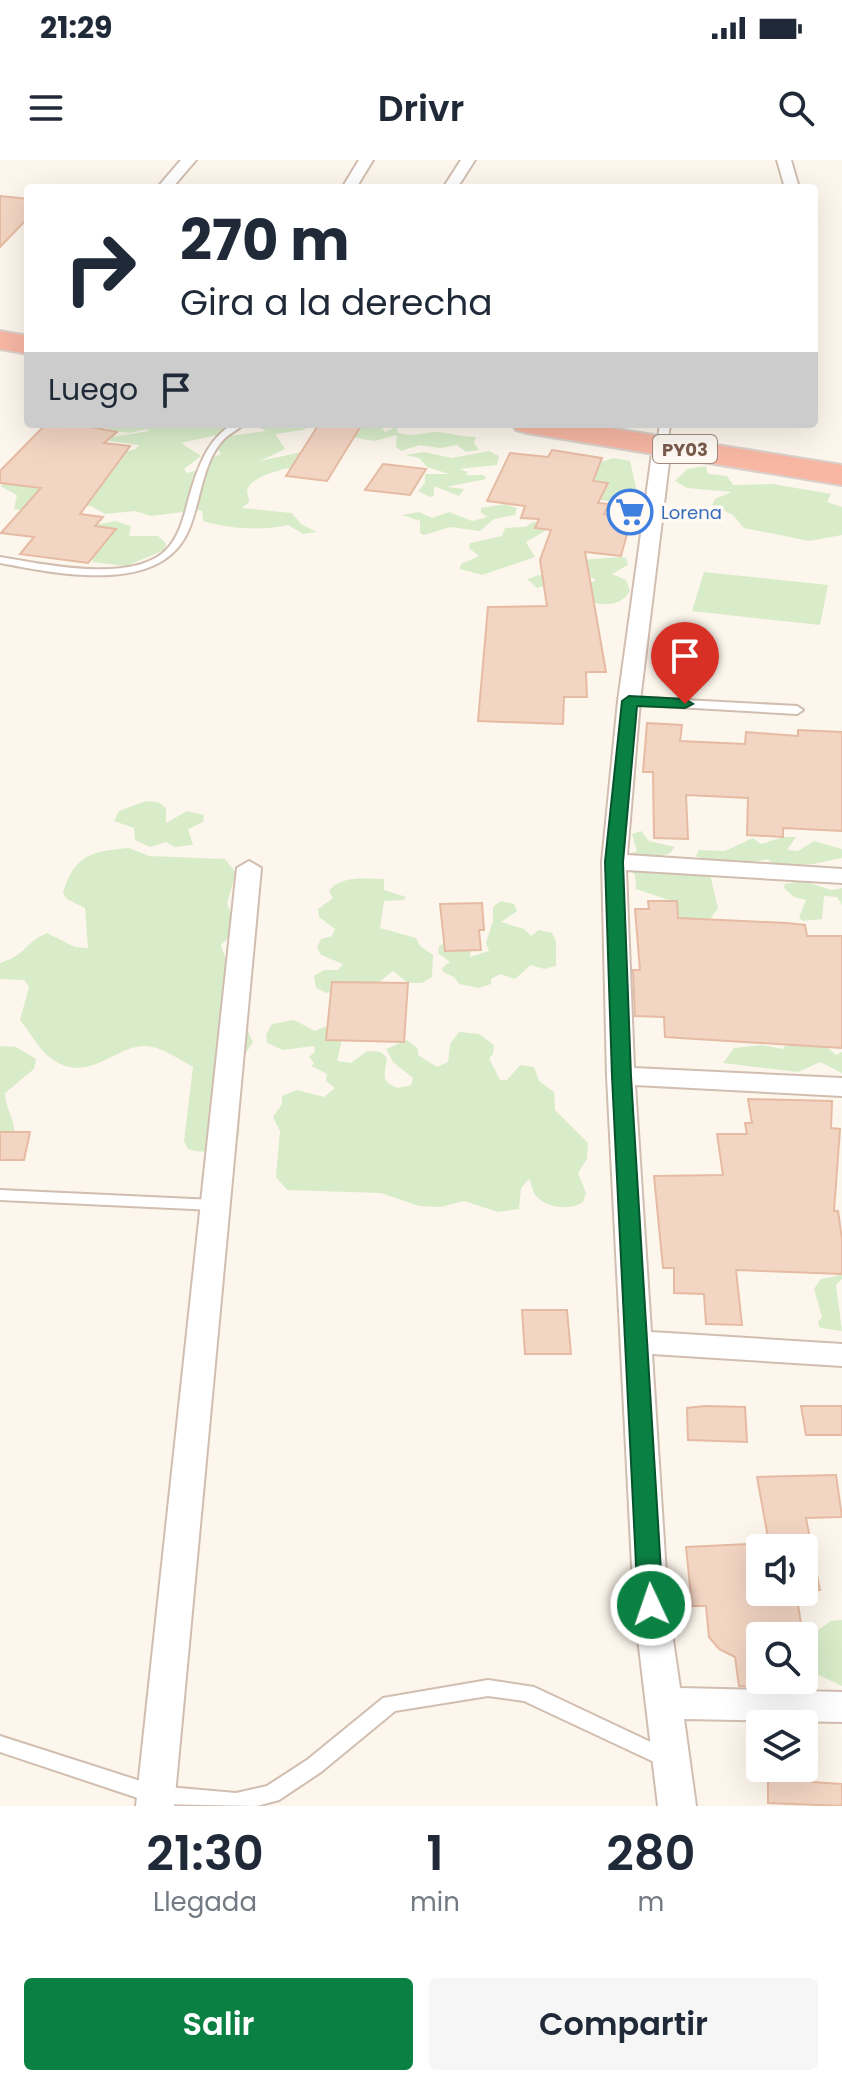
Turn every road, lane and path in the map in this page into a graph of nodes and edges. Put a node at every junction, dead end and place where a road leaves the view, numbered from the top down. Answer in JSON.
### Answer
{"nodes":[{"id":1,"x":189,"y":160,"type":"edge"},
{"id":2,"x":366,"y":160,"type":"edge"},
{"id":3,"x":468,"y":160,"type":"edge"},
{"id":4,"x":784,"y":160,"type":"edge"},
{"id":5,"x":168,"y":184,"type":"edge"},
{"id":6,"x":351,"y":184,"type":"edge"},
{"id":7,"x":453,"y":184,"type":"edge"},
{"id":8,"x":791,"y":184,"type":"edge"},
{"id":9,"x":233,"y":428,"type":"edge"},
{"id":10,"x":576,"y":428,"type":"edge"},
{"id":11,"x":663,"y":435,"type":"edge"},
{"id":12,"x":842,"y":475,"type":"edge"},
{"id":13,"x":0,"y":560,"type":"edge"},
{"id":14,"x":629,"y":701,"type":"junction"},
{"id":15,"x":797,"y":710,"type":"dead end"},
{"id":16,"x":614,"y":862,"type":"junction"},
{"id":17,"x":249,"y":868,"type":"dead end"},
{"id":18,"x":842,"y":876,"type":"edge"},
{"id":19,"x":621,"y":1076,"type":"junction"},
{"id":20,"x":842,"y":1087,"type":"edge"},
{"id":21,"x":0,"y":1195,"type":"edge"},
{"id":22,"x":214,"y":1205,"type":"junction"},
{"id":23,"x":636,"y":1342,"type":"junction"},
{"id":24,"x":842,"y":1355,"type":"edge"},
{"id":25,"x":663,"y":1703,"type":"junction"},
{"id":26,"x":842,"y":1707,"type":"edge"},
{"id":27,"x":0,"y":1744,"type":"edge"},
{"id":28,"x":671,"y":1761,"type":"junction"},
{"id":29,"x":155,"y":1800,"type":"edge"},
{"id":30,"x":677,"y":1806,"type":"edge"}],
"edges":[{"from":1,"to":5,"type":"street"},
{"from":2,"to":6,"type":"street"},
{"from":3,"to":7,"type":"street"},
{"from":4,"to":8,"type":"street"},
{"from":9,"to":13,"type":"lane"},
{"from":10,"to":11,"type":"highway","number":"PY03"},
{"from":11,"to":12,"type":"highway","number":"PY03"},
{"from":11,"to":14,"type":"street"},
{"from":14,"to":15,"type":"lane"},
{"from":14,"to":16,"type":"street"},
{"from":16,"to":18,"type":"street"},
{"from":16,"to":19,"type":"street"},
{"from":17,"to":22,"type":"street"},
{"from":19,"to":20,"type":"street"},
{"from":19,"to":23,"type":"street"},
{"from":21,"to":22,"type":"lane"},
{"from":22,"to":29,"type":"street"},
{"from":23,"to":24,"type":"street"},
{"from":23,"to":25,"type":"street"},
{"from":25,"to":26,"type":"street"},
{"from":25,"to":28,"type":"street"},
{"from":27,"to":29,"type":"lane"},
{"from":28,"to":29,"type":"lane"},
{"from":28,"to":30,"type":"street"}]}
